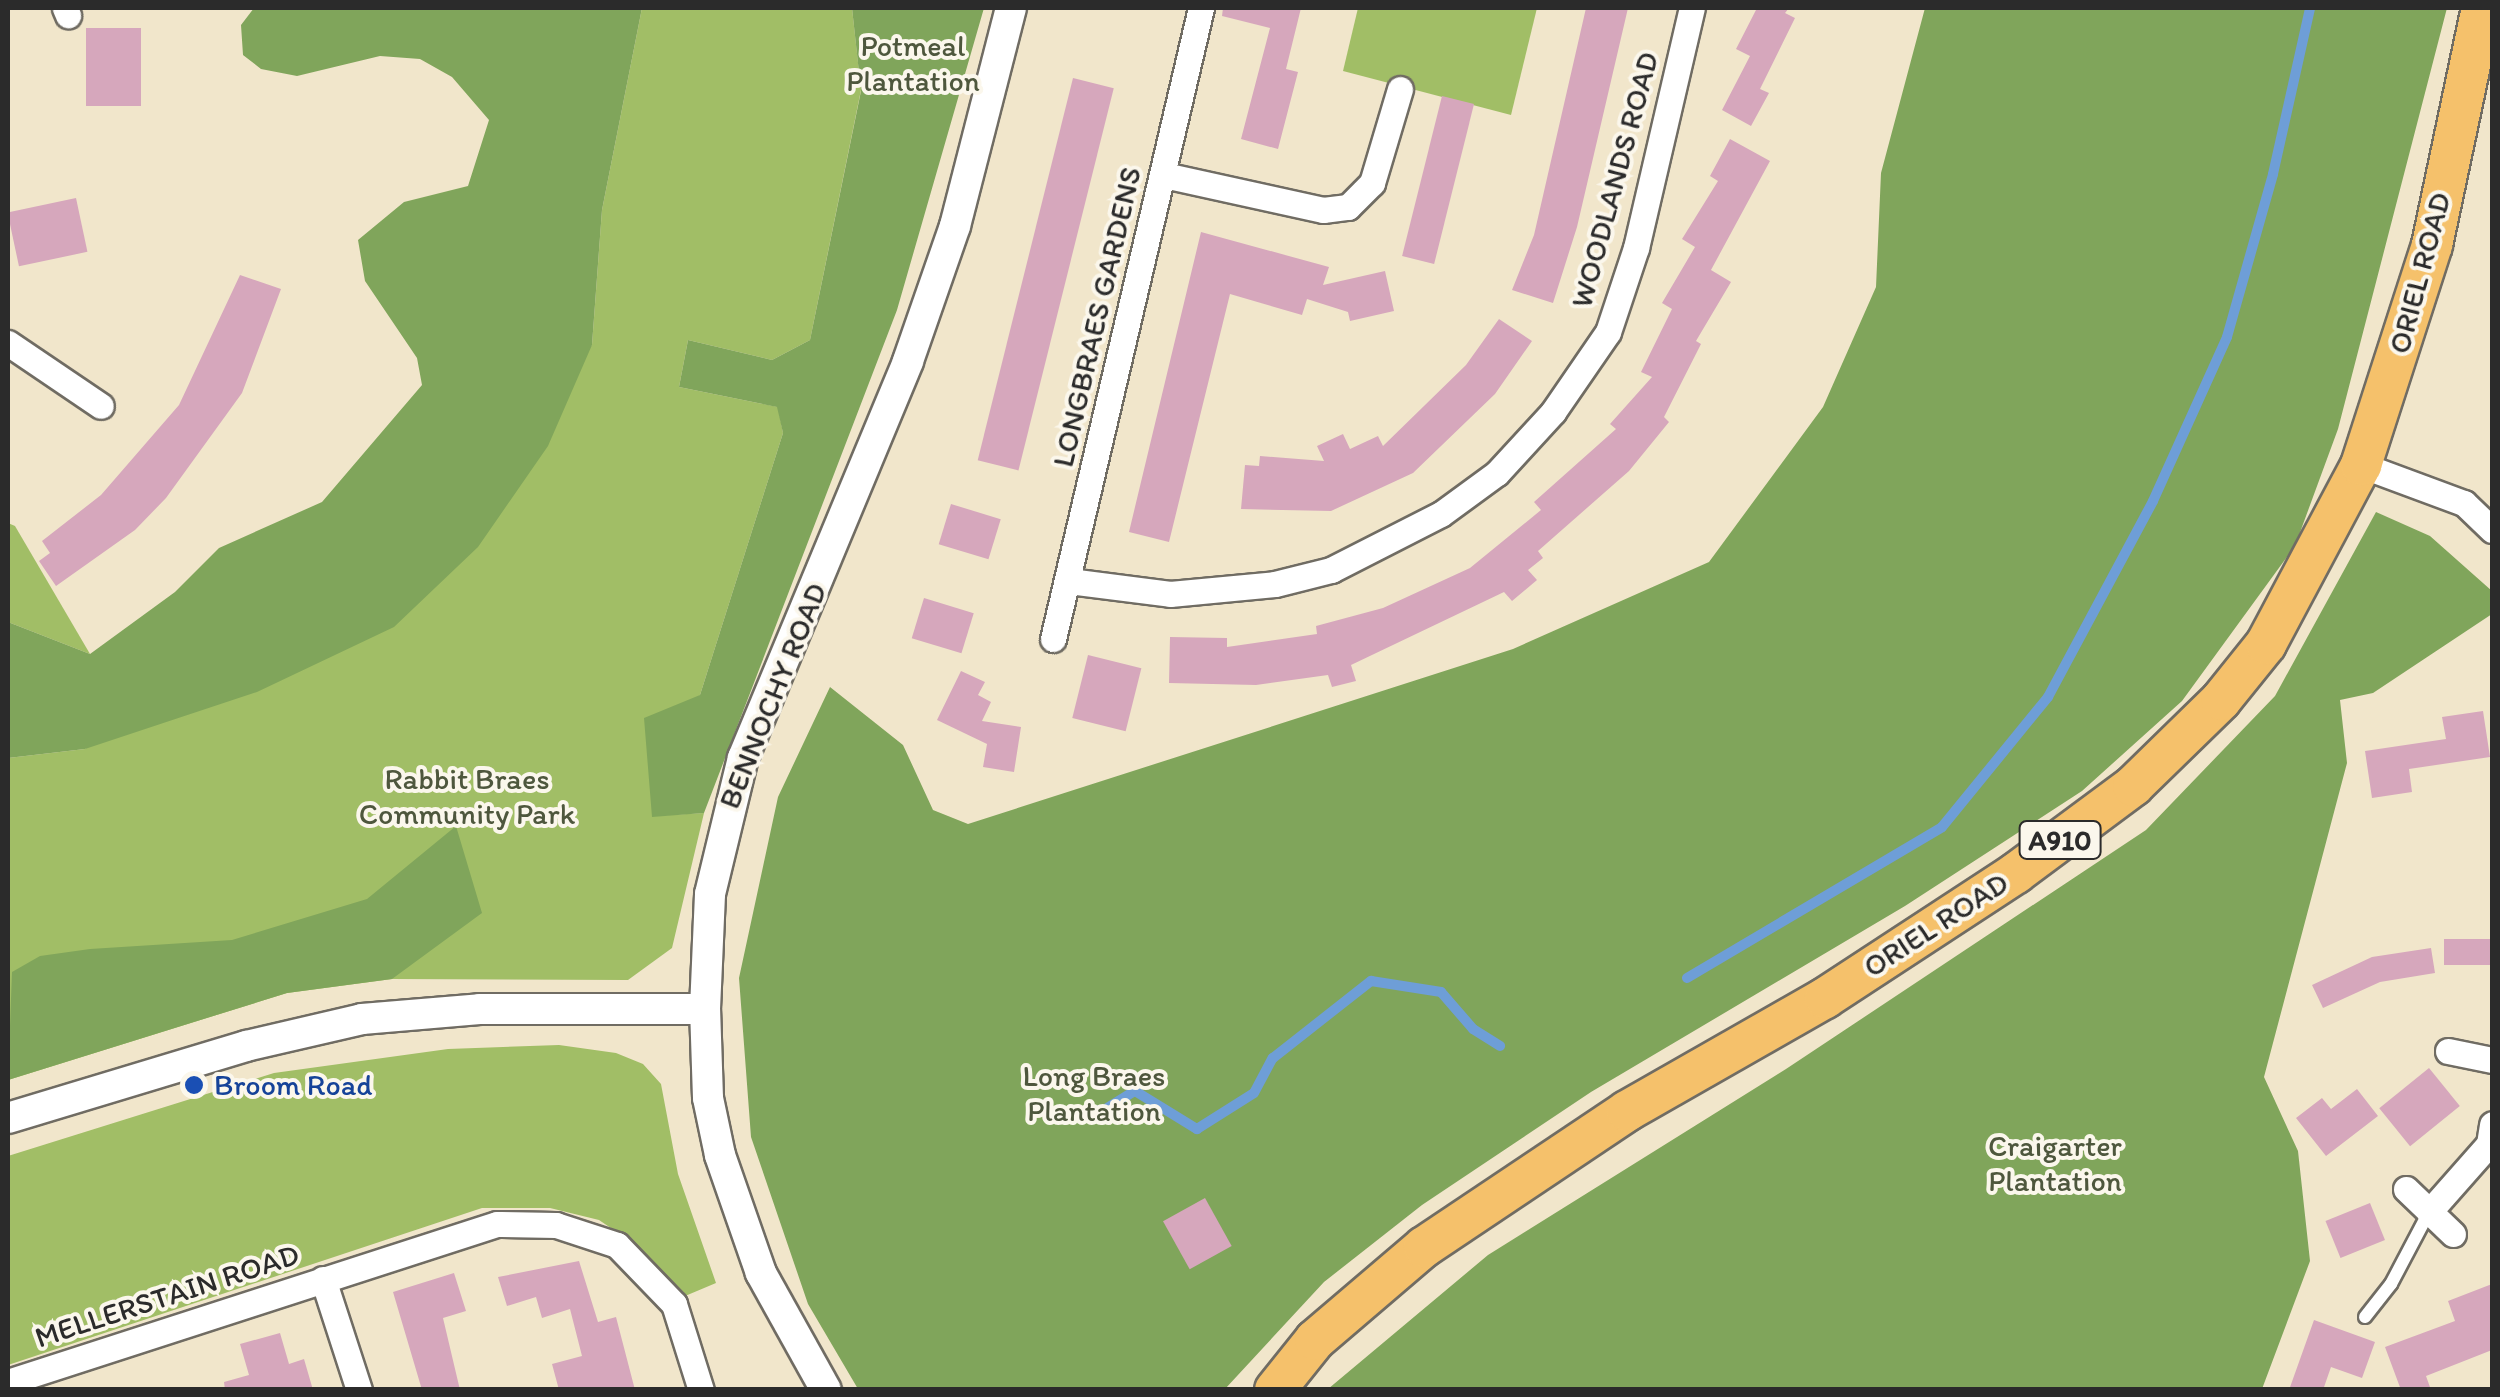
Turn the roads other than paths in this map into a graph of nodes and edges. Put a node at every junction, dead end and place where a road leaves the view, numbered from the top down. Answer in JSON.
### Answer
{"nodes":[{"id":1,"x":1010,"y":8,"type":"edge"},
{"id":2,"x":1201,"y":8,"type":"edge"},
{"id":3,"x":1692,"y":8,"type":"edge"},
{"id":4,"x":2482,"y":8,"type":"edge"},
{"id":5,"x":1400,"y":89,"type":"dead end"},
{"id":6,"x":1164,"y":175,"type":"junction"},
{"id":7,"x":8,"y":343,"type":"edge"},
{"id":8,"x":101,"y":406,"type":"dead end"},
{"id":9,"x":2361,"y":465,"type":"junction"},
{"id":10,"x":2492,"y":530,"type":"edge"},
{"id":11,"x":1069,"y":581,"type":"junction"},
{"id":12,"x":1053,"y":639,"type":"dead end"},
{"id":13,"x":705,"y":1009,"type":"junction"},
{"id":14,"x":2448,"y":1052,"type":"dead end"},
{"id":15,"x":2492,"y":1060,"type":"edge"},
{"id":16,"x":8,"y":1118,"type":"edge"},
{"id":17,"x":2492,"y":1124,"type":"edge"},
{"id":18,"x":2406,"y":1189,"type":"dead end"},
{"id":19,"x":2429,"y":1212,"type":"junction"},
{"id":20,"x":2452,"y":1234,"type":"dead end"},
{"id":21,"x":323,"y":1280,"type":"junction"},
{"id":22,"x":2364,"y":1317,"type":"dead end"},
{"id":23,"x":25,"y":1382,"type":"edge"},
{"id":24,"x":359,"y":1390,"type":"edge"},
{"id":25,"x":701,"y":1390,"type":"edge"},
{"id":26,"x":826,"y":1390,"type":"edge"},
{"id":27,"x":1275,"y":1390,"type":"edge"}],
"edges":[{"from":1,"to":13,"type":"street","name":"BENNOCHY ROAD"},
{"from":2,"to":6,"type":"street","name":"LONGBRAES GARDENS"},
{"from":3,"to":11,"type":"street","name":"WOODLANDS ROAD"},
{"from":4,"to":9,"type":"main road","name":"ORIEL ROAD","number":"A910"},
{"from":5,"to":6,"type":"street"},
{"from":6,"to":11,"type":"street","name":"LONGBRAES GARDENS"},
{"from":7,"to":8,"type":"street"},
{"from":9,"to":10,"type":"street"},
{"from":9,"to":27,"type":"main road","name":"ORIEL ROAD","number":"A910"},
{"from":11,"to":12,"type":"street","name":"LONGBRAES GARDENS"},
{"from":13,"to":16,"type":"street"},
{"from":13,"to":26,"type":"street","name":"BENNOCHY ROAD"},
{"from":14,"to":15,"type":"street"},
{"from":17,"to":19,"type":"street"},
{"from":18,"to":19,"type":"street"},
{"from":19,"to":20,"type":"street"},
{"from":19,"to":22,"type":"lane"},
{"from":21,"to":23,"type":"street","name":"MELLERSTAIN ROAD"},
{"from":21,"to":24,"type":"street","name":"MELLERSTAIN ROAD"},
{"from":21,"to":25,"type":"street","name":"MELLERSTAIN ROAD"}]}
